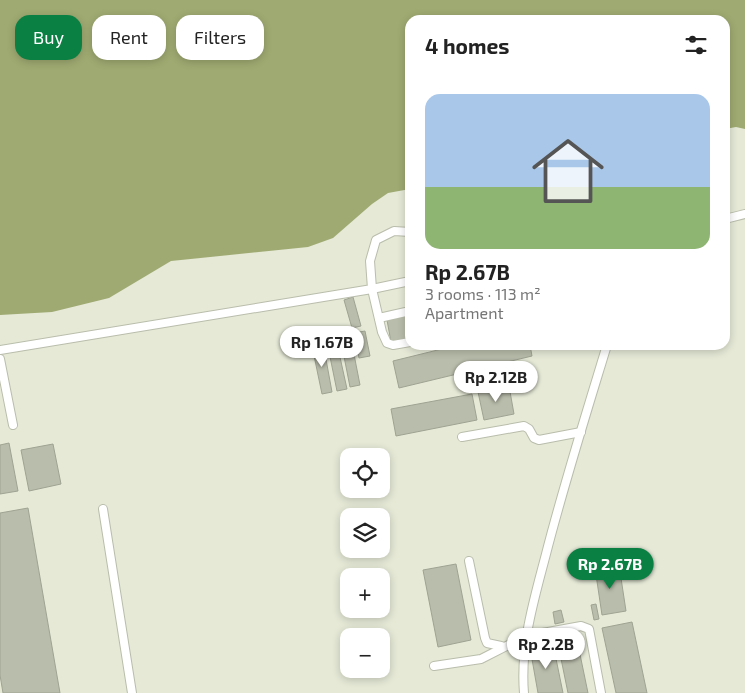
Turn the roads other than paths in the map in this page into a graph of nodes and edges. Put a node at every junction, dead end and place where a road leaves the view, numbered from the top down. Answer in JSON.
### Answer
{"nodes":[{"id":1,"x":745,"y":214,"type":"edge"},
{"id":2,"x":730,"y":218,"type":"edge"},
{"id":3,"x":405,"y":232,"type":"edge"},
{"id":4,"x":405,"y":282,"type":"edge"},
{"id":5,"x":372,"y":289,"type":"junction"},
{"id":6,"x":405,"y":312,"type":"edge"},
{"id":7,"x":379,"y":318,"type":"junction"},
{"id":8,"x":405,"y":343,"type":"edge"},
{"id":9,"x":0,"y":350,"type":"edge"},
{"id":10,"x":606,"y":350,"type":"edge"},
{"id":11,"x":0,"y":359,"type":"edge"},
{"id":12,"x":13,"y":425,"type":"dead end"},
{"id":13,"x":581,"y":432,"type":"junction"},
{"id":14,"x":462,"y":437,"type":"dead end"},
{"id":15,"x":103,"y":509,"type":"dead end"},
{"id":16,"x":469,"y":561,"type":"dead end"},
{"id":17,"x":526,"y":636,"type":"junction"},
{"id":18,"x":501,"y":646,"type":"junction"},
{"id":19,"x":434,"y":666,"type":"dead end"},
{"id":20,"x":132,"y":693,"type":"edge"},
{"id":21,"x":524,"y":693,"type":"edge"},
{"id":22,"x":601,"y":693,"type":"edge"}],
"edges":[{"from":1,"to":2,"type":"lane"},
{"from":3,"to":5,"type":"lane"},
{"from":4,"to":5,"type":"lane"},
{"from":5,"to":7,"type":"lane"},
{"from":5,"to":9,"type":"lane"},
{"from":6,"to":7,"type":"lane"},
{"from":7,"to":8,"type":"lane"},
{"from":10,"to":13,"type":"lane"},
{"from":11,"to":12,"type":"lane"},
{"from":13,"to":14,"type":"lane"},
{"from":13,"to":17,"type":"lane"},
{"from":15,"to":20,"type":"lane"},
{"from":16,"to":18,"type":"lane"},
{"from":17,"to":18,"type":"lane"},
{"from":17,"to":21,"type":"lane"},
{"from":17,"to":22,"type":"lane"},
{"from":18,"to":19,"type":"lane"}]}
